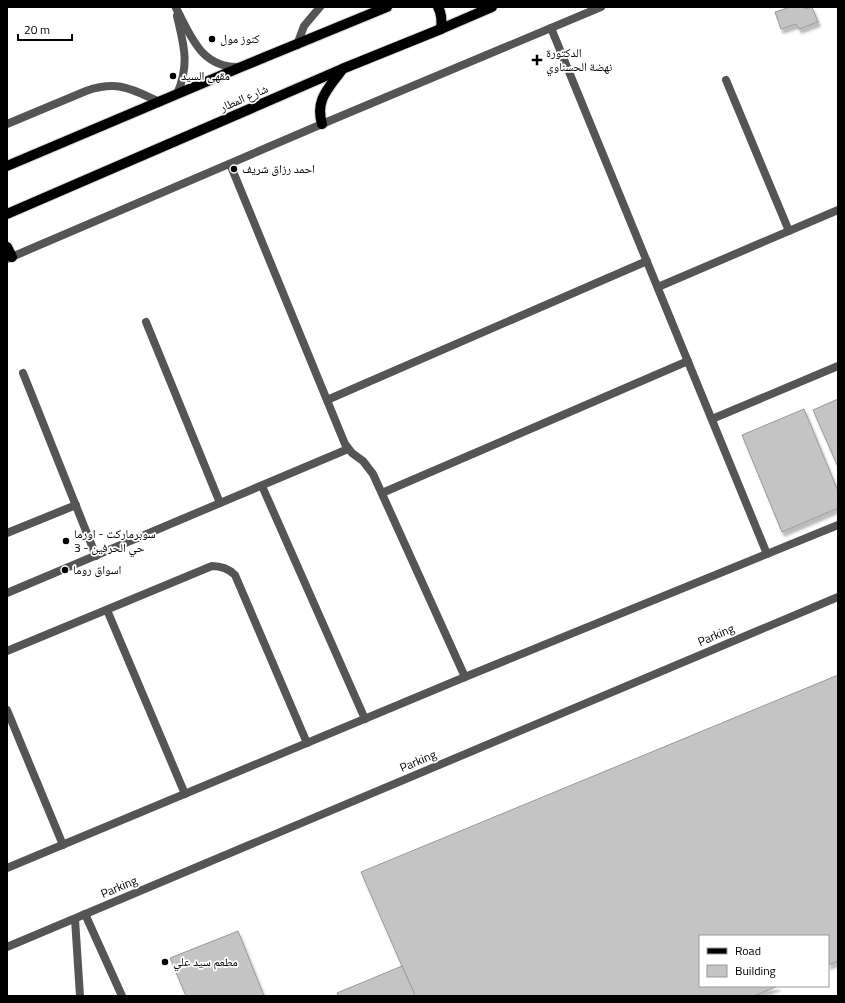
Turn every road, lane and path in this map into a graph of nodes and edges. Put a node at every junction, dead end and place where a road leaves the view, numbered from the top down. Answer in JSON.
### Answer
{"nodes":[{"id":1,"x":320,"y":7,"type":"edge"},
{"id":2,"x":387,"y":7,"type":"edge"},
{"id":3,"x":438,"y":7,"type":"edge"},
{"id":4,"x":492,"y":7,"type":"edge"},
{"id":5,"x":601,"y":7,"type":"edge"},
{"id":6,"x":175,"y":8,"type":"edge"},
{"id":7,"x":551,"y":28,"type":"junction"},
{"id":8,"x":441,"y":29,"type":"junction"},
{"id":9,"x":297,"y":44,"type":"junction"},
{"id":10,"x":241,"y":67,"type":"junction"},
{"id":11,"x":342,"y":70,"type":"junction"},
{"id":12,"x":726,"y":80,"type":"dead end"},
{"id":13,"x":177,"y":94,"type":"junction"},
{"id":14,"x":160,"y":102,"type":"junction"},
{"id":15,"x":7,"y":124,"type":"edge"},
{"id":16,"x":322,"y":124,"type":"junction"},
{"id":17,"x":230,"y":164,"type":"junction"},
{"id":18,"x":7,"y":166,"type":"edge"},
{"id":19,"x":838,"y":210,"type":"edge"},
{"id":20,"x":7,"y":214,"type":"edge"},
{"id":21,"x":789,"y":231,"type":"junction"},
{"id":22,"x":7,"y":247,"type":"edge"},
{"id":23,"x":9,"y":258,"type":"edge"},
{"id":24,"x":647,"y":261,"type":"junction"},
{"id":25,"x":658,"y":287,"type":"junction"},
{"id":26,"x":146,"y":322,"type":"dead end"},
{"id":27,"x":688,"y":361,"type":"junction"},
{"id":28,"x":838,"y":366,"type":"edge"},
{"id":29,"x":23,"y":373,"type":"dead end"},
{"id":30,"x":327,"y":400,"type":"junction"},
{"id":31,"x":712,"y":419,"type":"junction"},
{"id":32,"x":348,"y":449,"type":"junction"},
{"id":33,"x":262,"y":486,"type":"junction"},
{"id":34,"x":382,"y":493,"type":"junction"},
{"id":35,"x":220,"y":503,"type":"junction"},
{"id":36,"x":76,"y":505,"type":"junction"},
{"id":37,"x":838,"y":524,"type":"edge"},
{"id":38,"x":7,"y":533,"type":"edge"},
{"id":39,"x":767,"y":554,"type":"junction"},
{"id":40,"x":96,"y":556,"type":"junction"},
{"id":41,"x":7,"y":594,"type":"edge"},
{"id":42,"x":838,"y":597,"type":"edge"},
{"id":43,"x":107,"y":610,"type":"junction"},
{"id":44,"x":7,"y":652,"type":"edge"},
{"id":45,"x":465,"y":677,"type":"junction"},
{"id":46,"x":7,"y":710,"type":"edge"},
{"id":47,"x":365,"y":719,"type":"junction"},
{"id":48,"x":307,"y":744,"type":"junction"},
{"id":49,"x":185,"y":794,"type":"junction"},
{"id":50,"x":63,"y":845,"type":"junction"},
{"id":51,"x":7,"y":868,"type":"edge"},
{"id":52,"x":85,"y":914,"type":"junction"},
{"id":53,"x":75,"y":919,"type":"junction"},
{"id":54,"x":7,"y":947,"type":"edge"},
{"id":55,"x":80,"y":996,"type":"edge"},
{"id":56,"x":122,"y":996,"type":"edge"}],
"edges":[{"from":1,"to":9,"type":"street"},
{"from":2,"to":9,"type":"main road"},
{"from":3,"to":8,"type":"main road"},
{"from":4,"to":8,"type":"main road","name":"شارع المطار"},
{"from":5,"to":7,"type":"street"},
{"from":6,"to":10,"type":"street"},
{"from":6,"to":13,"type":"street"},
{"from":7,"to":16,"type":"street"},
{"from":7,"to":24,"type":"street"},
{"from":8,"to":11,"type":"main road","name":"شارع المطار"},
{"from":9,"to":10,"type":"main road"},
{"from":10,"to":13,"type":"main road"},
{"from":11,"to":16,"type":"main road"},
{"from":11,"to":20,"type":"main road","name":"شارع المطار"},
{"from":12,"to":21,"type":"street"},
{"from":13,"to":14,"type":"main road"},
{"from":14,"to":15,"type":"street"},
{"from":14,"to":18,"type":"main road"},
{"from":16,"to":17,"type":"street"},
{"from":17,"to":23,"type":"street"},
{"from":17,"to":30,"type":"street"},
{"from":19,"to":21,"type":"street"},
{"from":21,"to":25,"type":"street"},
{"from":22,"to":23,"type":"main road"},
{"from":24,"to":25,"type":"street"},
{"from":24,"to":30,"type":"street"},
{"from":25,"to":27,"type":"street"},
{"from":26,"to":35,"type":"street"},
{"from":27,"to":31,"type":"street"},
{"from":27,"to":34,"type":"street"},
{"from":28,"to":31,"type":"street"},
{"from":29,"to":36,"type":"street"},
{"from":30,"to":32,"type":"street"},
{"from":31,"to":39,"type":"street"},
{"from":32,"to":33,"type":"street"},
{"from":32,"to":34,"type":"street"},
{"from":33,"to":35,"type":"street"},
{"from":33,"to":47,"type":"street"},
{"from":34,"to":45,"type":"street"},
{"from":35,"to":40,"type":"street"},
{"from":36,"to":38,"type":"street"},
{"from":36,"to":40,"type":"street"},
{"from":37,"to":39,"type":"street"},
{"from":39,"to":45,"type":"street"},
{"from":40,"to":41,"type":"street"},
{"from":42,"to":52,"type":"street","name":"Parking"},
{"from":43,"to":44,"type":"street"},
{"from":43,"to":48,"type":"street"},
{"from":43,"to":49,"type":"street"},
{"from":45,"to":47,"type":"street"},
{"from":46,"to":50,"type":"street"},
{"from":47,"to":48,"type":"street"},
{"from":48,"to":49,"type":"street"},
{"from":49,"to":50,"type":"street"},
{"from":50,"to":51,"type":"street"},
{"from":52,"to":53,"type":"street","name":"Parking"},
{"from":52,"to":56,"type":"street"},
{"from":53,"to":54,"type":"street","name":"Parking"},
{"from":53,"to":55,"type":"street"}]}
